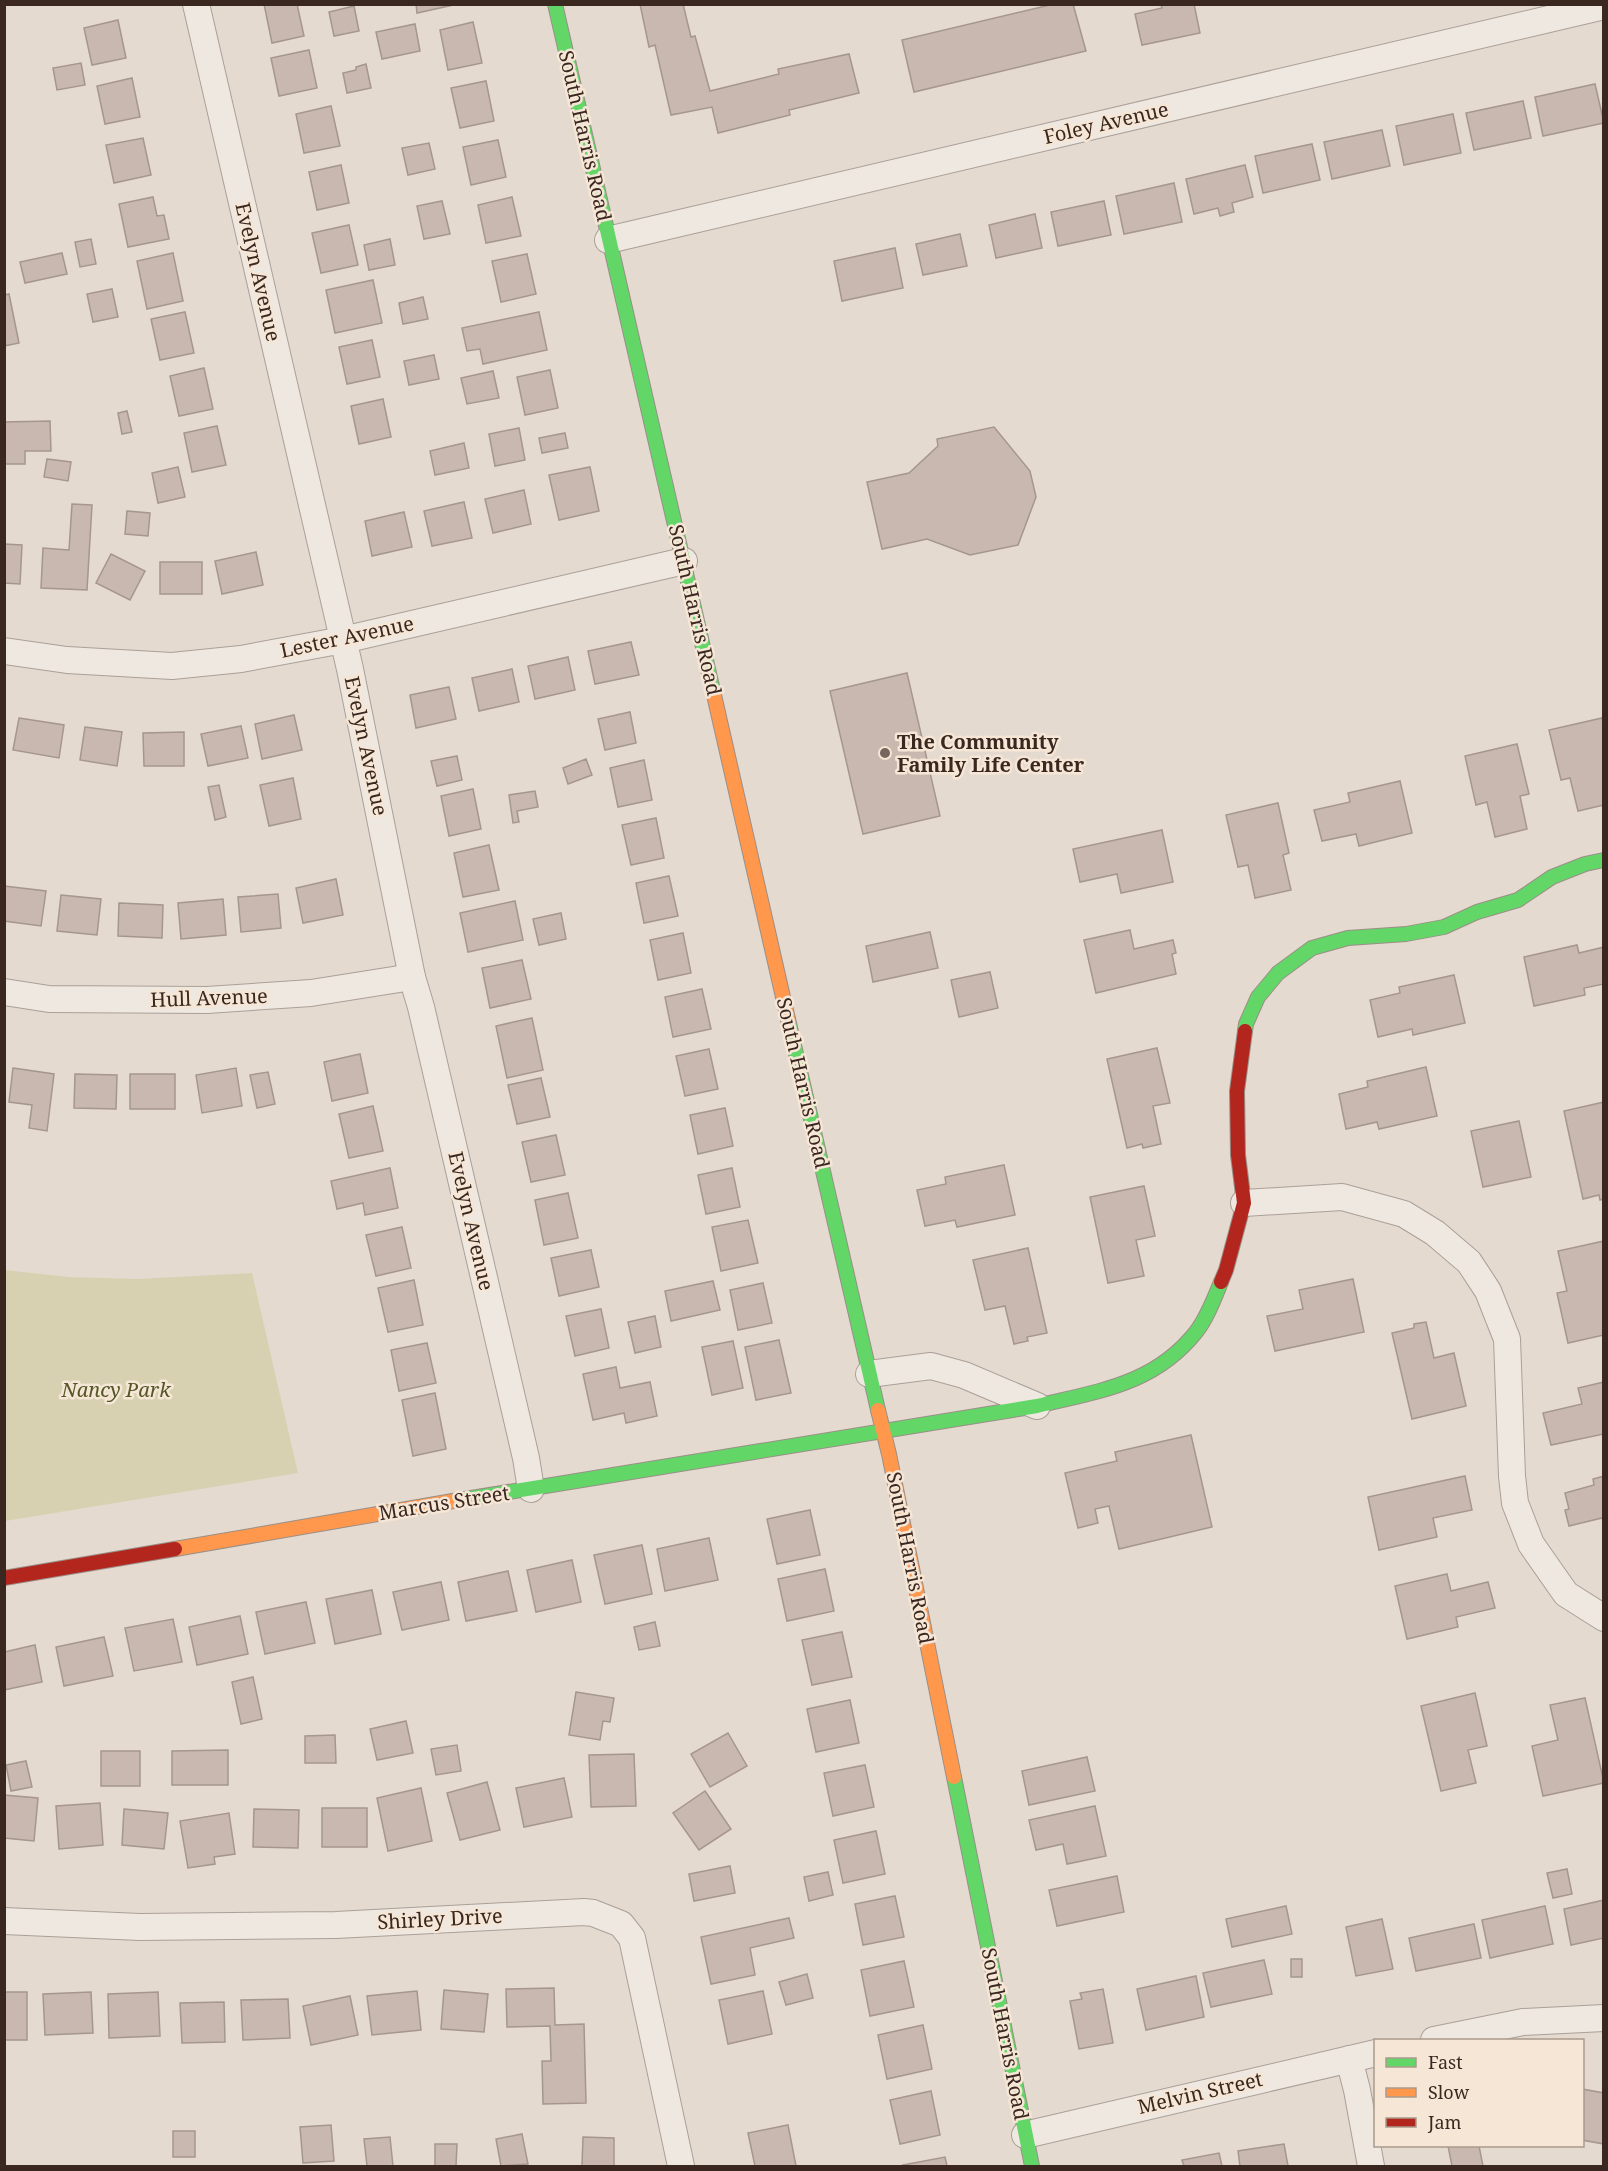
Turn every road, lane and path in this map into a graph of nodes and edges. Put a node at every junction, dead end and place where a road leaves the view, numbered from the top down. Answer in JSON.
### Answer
{"nodes":[{"id":1,"x":196,"y":4,"type":"edge"},
{"id":2,"x":555,"y":4,"type":"edge"},
{"id":3,"x":1604,"y":6,"type":"edge"},
{"id":4,"x":608,"y":240,"type":"junction"},
{"id":5,"x":684,"y":561,"type":"junction"},
{"id":6,"x":343,"y":640,"type":"junction"},
{"id":7,"x":4,"y":651,"type":"edge"},
{"id":8,"x":1604,"y":860,"type":"edge"},
{"id":9,"x":412,"y":977,"type":"junction"},
{"id":10,"x":4,"y":992,"type":"edge"},
{"id":11,"x":1244,"y":1203,"type":"junction"},
{"id":12,"x":869,"y":1374,"type":"junction"},
{"id":13,"x":1037,"y":1406,"type":"junction"},
{"id":14,"x":883,"y":1430,"type":"junction"},
{"id":15,"x":531,"y":1489,"type":"junction"},
{"id":16,"x":4,"y":1578,"type":"edge"},
{"id":17,"x":1604,"y":1618,"type":"edge"},
{"id":18,"x":4,"y":1921,"type":"edge"},
{"id":19,"x":1604,"y":2018,"type":"edge"},
{"id":20,"x":1439,"y":2039,"type":"edge"},
{"id":21,"x":1374,"y":2053,"type":"edge"},
{"id":22,"x":1348,"y":2059,"type":"junction"},
{"id":23,"x":1025,"y":2134,"type":"junction"},
{"id":24,"x":681,"y":2166,"type":"edge"},
{"id":25,"x":1032,"y":2166,"type":"edge"},
{"id":26,"x":1371,"y":2166,"type":"edge"}],
"edges":[{"from":1,"to":6,"type":"street","name":"Evelyn Avenue"},
{"from":2,"to":4,"type":"main road","name":"South Harris Road"},
{"from":3,"to":4,"type":"street","name":"Foley Avenue"},
{"from":4,"to":5,"type":"main road","name":"South Harris Road"},
{"from":5,"to":6,"type":"street","name":"Lester Avenue"},
{"from":5,"to":12,"type":"main road","name":"South Harris Road"},
{"from":6,"to":7,"type":"street","name":"Lester Avenue"},
{"from":6,"to":9,"type":"street","name":"Evelyn Avenue"},
{"from":8,"to":11,"type":"main road"},
{"from":9,"to":10,"type":"street","name":"Hull Avenue"},
{"from":9,"to":15,"type":"street","name":"Evelyn Avenue"},
{"from":11,"to":13,"type":"main road","name":"Marcus Street"},
{"from":11,"to":17,"type":"street"},
{"from":12,"to":13,"type":"street"},
{"from":12,"to":14,"type":"main road","name":"South Harris Road"},
{"from":13,"to":14,"type":"main road","name":"Marcus Street"},
{"from":14,"to":15,"type":"main road","name":"Marcus Street"},
{"from":14,"to":23,"type":"main road","name":"South Harris Road"},
{"from":15,"to":16,"type":"main road","name":"Marcus Street"},
{"from":18,"to":24,"type":"street","name":"Shirley Drive"},
{"from":19,"to":20,"type":"street"},
{"from":21,"to":22,"type":"street","name":"Melvin Street"},
{"from":22,"to":23,"type":"street","name":"Melvin Street"},
{"from":22,"to":26,"type":"street"},
{"from":23,"to":25,"type":"main road","name":"South Harris Road"}]}
